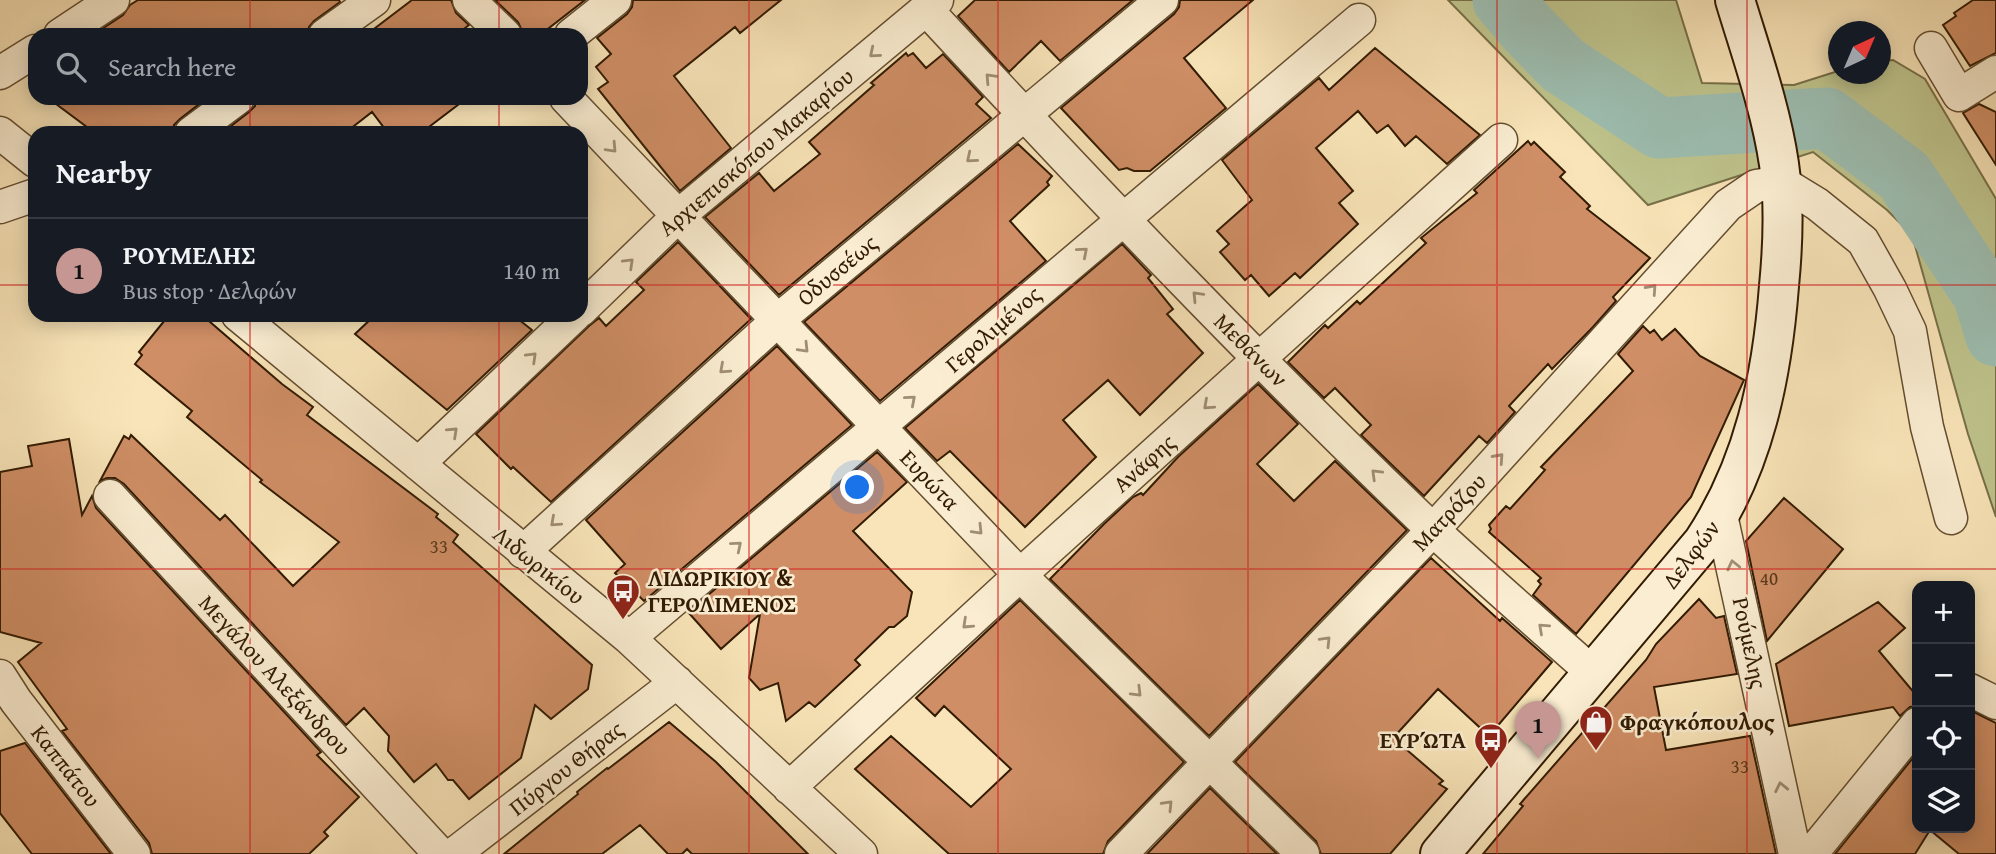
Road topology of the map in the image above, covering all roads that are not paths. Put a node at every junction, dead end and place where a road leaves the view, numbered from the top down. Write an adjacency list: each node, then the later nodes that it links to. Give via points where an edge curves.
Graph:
1 (113, 0): 9 (street)
2 (374, 0): 10 (street)
3 (469, 0): 11 (street)
4 (615, 0): 12 (street)
5 (1162, 0): 19 (street, Οδυσσέως)
6 (1735, 0): 24 (street, Δελφών)
7 (931, 4): 19 (street, Μεθάνων, one-way to 7); 27 (street, Αρχιεπισκόπου Μακαρίου, one-way to 27)
8 (1359, 20): 28 (street, Γερολιμένος)
9 (71, 28)
10 (335, 28)
11 (498, 28)
12 (580, 28)
13 (1931, 48): 15 (street, via 1959,95)
14 (28, 55): 16 (street)
15 (1996, 72)
16 (0, 73)
17 (229, 105): 20 (street)
18 (573, 105): 27 (street, Ευρώτα, one-way to 27)
19 (1024, 114): 28 (street, Μεθάνων); 30 (street, Οδυσσέως, one-way to 30)
20 (201, 126)
21 (0, 133): 23 (street)
22 (1501, 140): 33 (street, Ανάφης)
23 (28, 155)
24 (1780, 171): 37 (street, Δελφών, via 1784,229 1767,388 1741,474); 38 (street, via 1863,241 1890,289 1910,331 1927,427); 39 (street, Ματρόζου, one-way to 24, via 1728,205)
25 (28, 197): 26 (street)
26 (0, 207)
27 (677, 217): 29 (street, Αρχιεπισκόπου Μακαρίου, one-way to 27); 30 (street, Ευρώτα)
28 (1122, 219): 33 (street, Μεθάνων, one-way to 28); 34 (street, Γερολιμένος, one-way to 28)
29 (588, 303)
30 (778, 320): 34 (street, Ευρώτα, one-way to 34); 40 (street, Οδυσσέως, one-way to 40)
31 (246, 322): 35 (street, Λιδωρικίου)
32 (568, 322): 35 (street, one-way to 32)
33 (1259, 359): 39 (street, Μεθάνων, one-way to 33); 41 (street, Ανάφης, one-way to 41)
34 (879, 426): 41 (street, Ευρώτα, one-way to 41); 42 (street, Γερολιμένος, one-way to 34)
35 (418, 464): 40 (street, Λιδωρικίου)
36 (110, 496): 52 (street, Μεγάλου Αλεξάνδρου)
37 (1721, 515): 43 (street, Δελφών); 58 (street, Ρούμελης, one-way to 37)
38 (1951, 518)
39 (1433, 530): 43 (street, Μεθάνων, one-way to 39); 49 (street, Ματρόζου, one-way to 39)
40 (523, 552): 42 (street, Λιδωρικίου)
41 (1020, 575): 49 (street, Ευρώτα, one-way to 49); 50 (street, Ανάφης, one-way to 50)
42 (629, 638): 44 (street, Λιδωρικίου)
43 (1594, 674): 57 (street, Δελφών)
44 (677, 682): 50 (street, Λιδωρικίου); 53 (street, Πύργου Θήρας)
45 (1975, 692): 47 (street)
46 (5, 695): 51 (street, Καππάτου)
47 (1996, 703)
48 (1912, 730): 59 (street)
49 (1209, 763): 55 (street, Ματρόζου, one-way to 49); 56 (street, Ευρώτα)
50 (789, 788): 54 (street, Λιδωρικίου)
51 (134, 854)
52 (440, 854)
53 (454, 854)
54 (861, 854)
55 (1121, 854)
56 (1303, 854)
57 (1440, 854)
58 (1795, 854)
59 (1811, 854)

